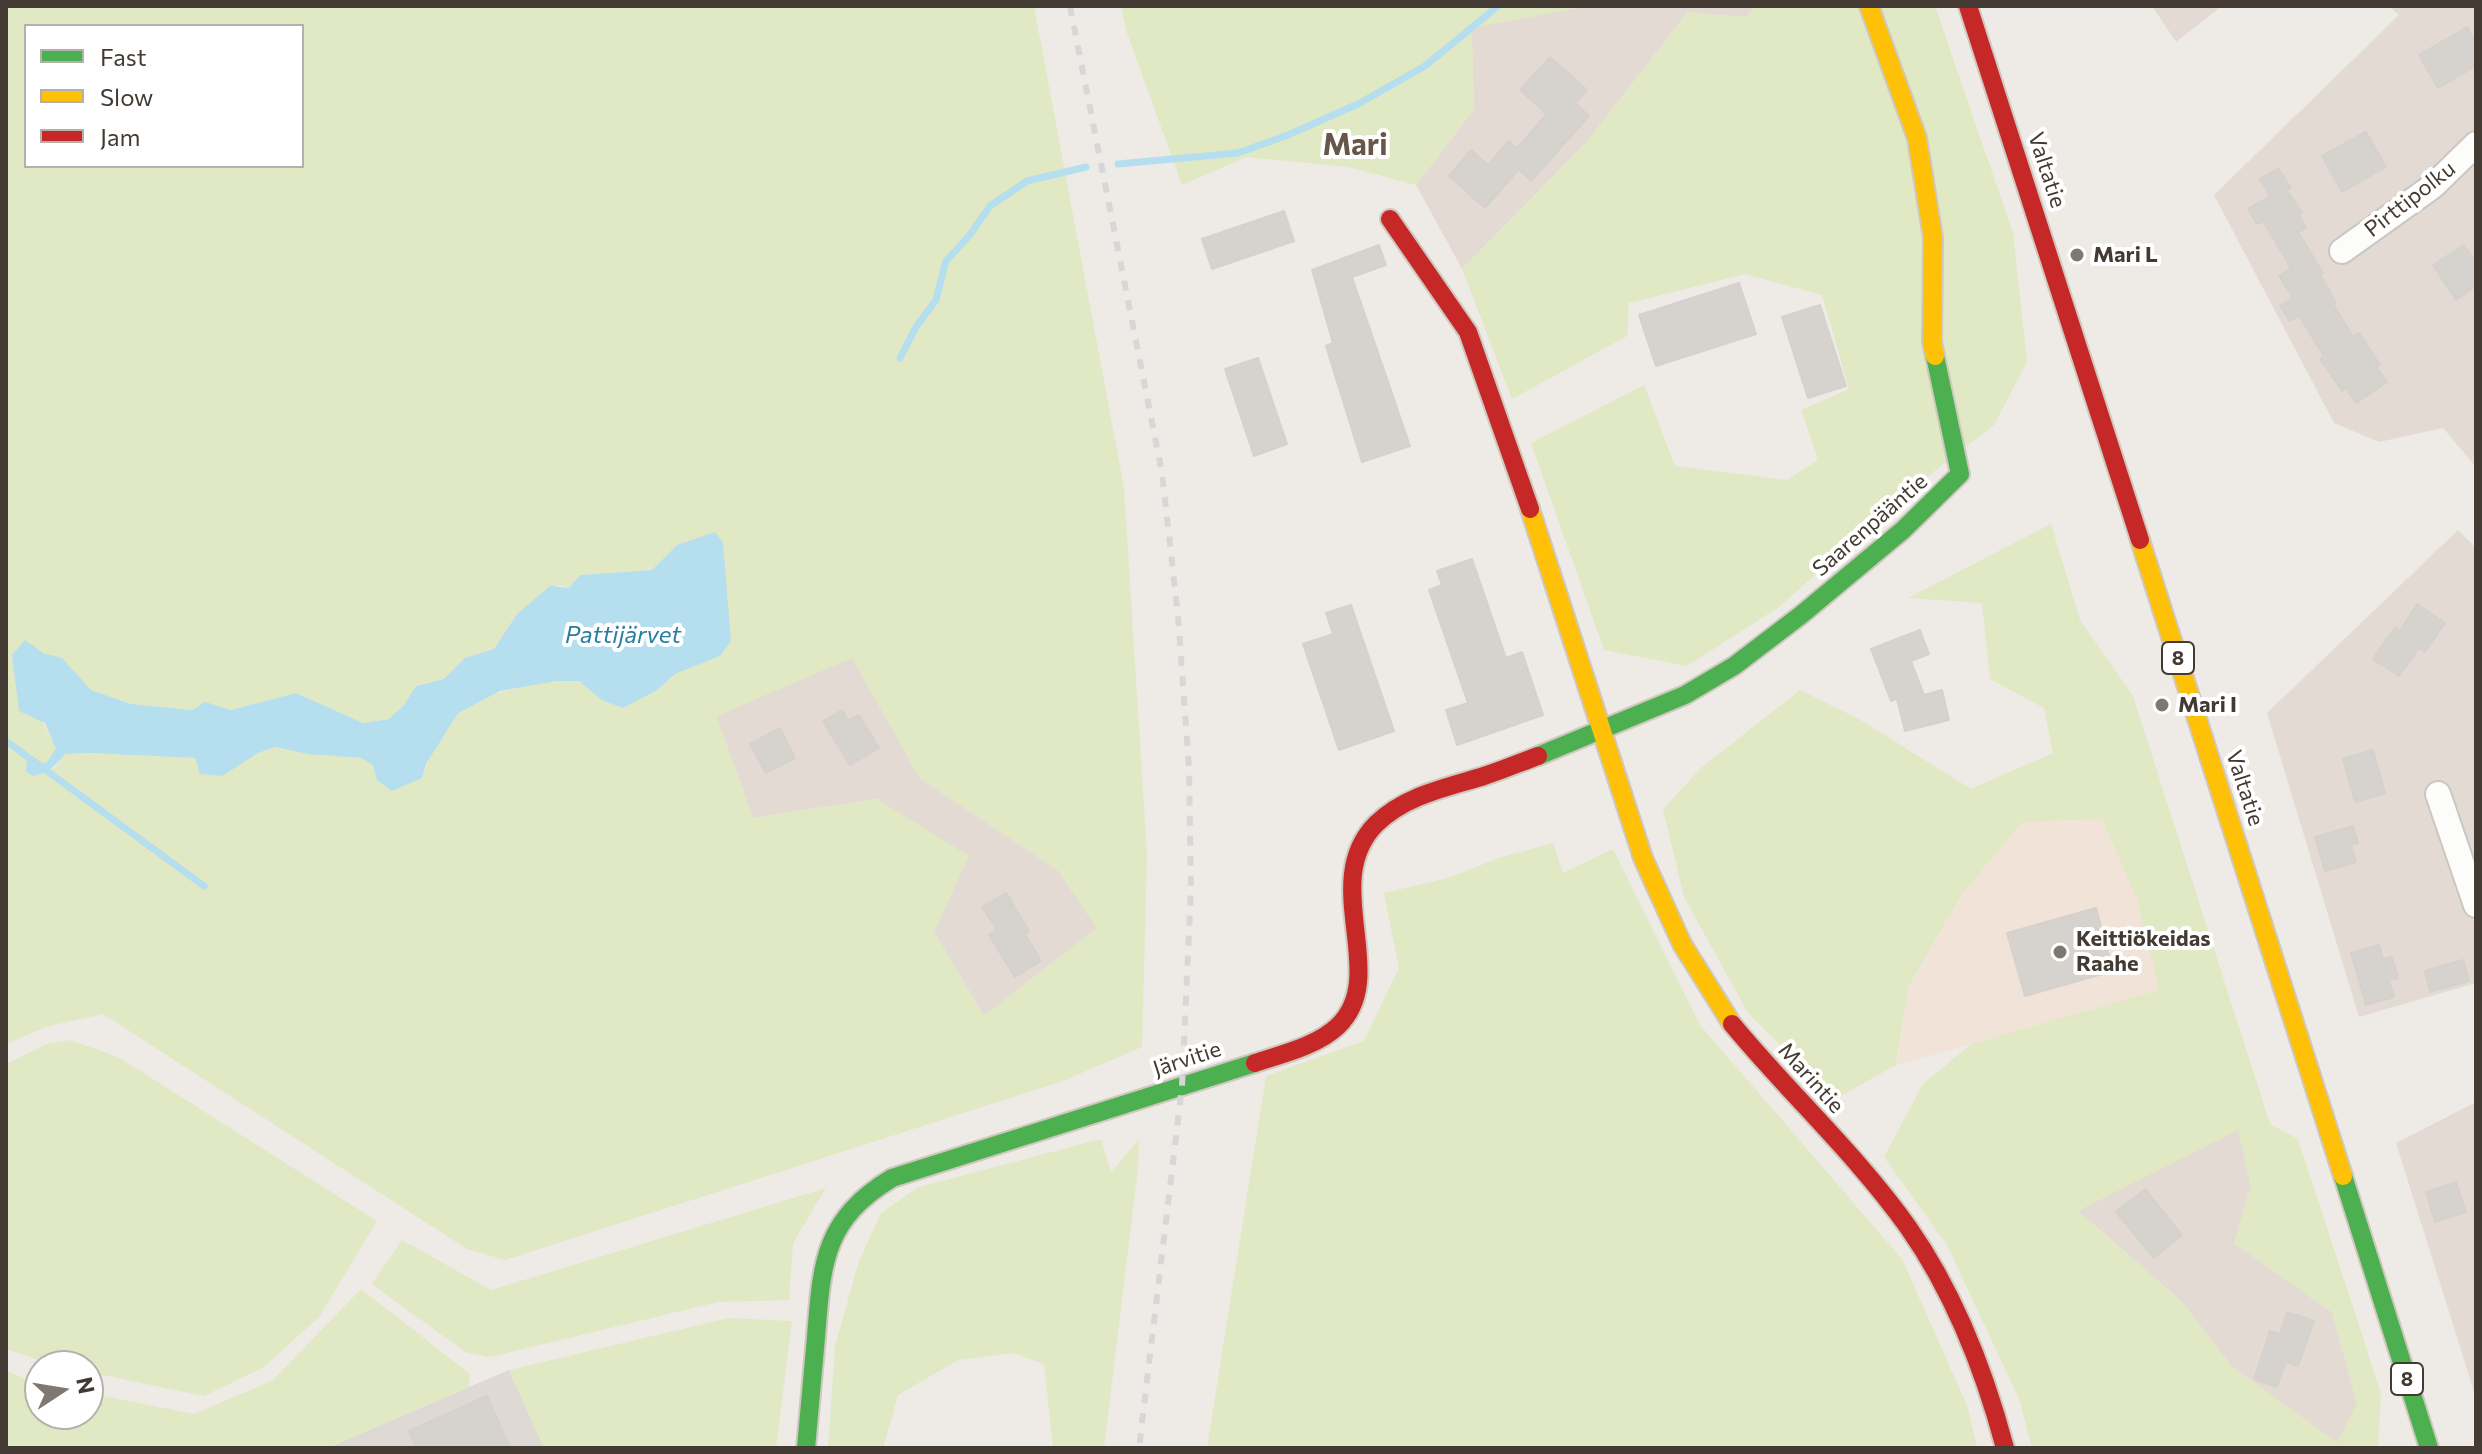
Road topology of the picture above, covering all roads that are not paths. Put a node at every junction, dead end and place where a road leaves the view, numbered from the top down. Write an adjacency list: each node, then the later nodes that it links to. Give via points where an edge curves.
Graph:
1 (1869, 6): 6 (main road, Saarenpääntie, via 1917,138 1933,238 1932,342 1960,474 1941,497 1737,666 1685,695)
2 (1968, 6): 11 (main road, Valtatie / 8)
3 (2476, 144): 5 (street, Pirttipolku, via 2433,186)
4 (1390, 219): 6 (main road, Marintie, via 1468,332)
5 (2342, 251)
6 (1602, 729): 9 (main road, Järvitie, via 1496,773 1439,787 1374,827 1353,871 1360,964 1356,999 1351,1012 1322,1038 874,1188 853,1207 828,1246 822,1267); 10 (main road, Marintie, via 1643,858 1684,952 1733,1025 1900,1216 1927,1256 1970,1339)
7 (2438, 794): 8 (street)
8 (2476, 905)
9 (806, 1448)
10 (2005, 1448)
11 (2429, 1448)

